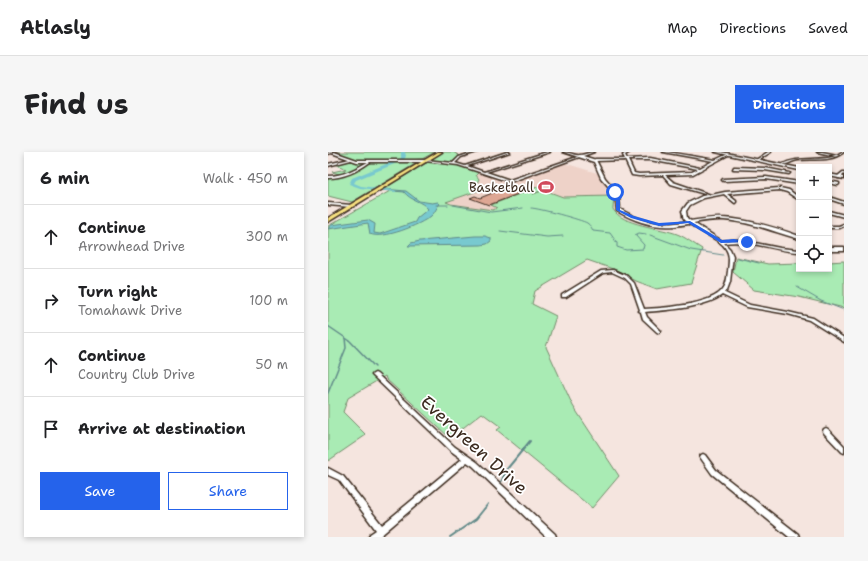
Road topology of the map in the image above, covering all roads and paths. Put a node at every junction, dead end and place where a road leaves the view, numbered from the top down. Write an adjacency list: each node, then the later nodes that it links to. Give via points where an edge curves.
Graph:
1 (331, 152): 14 (street); 21 (street)
2 (440, 152): 24 (main road)
3 (476, 152): 27 (street, via 460,157)
4 (509, 152): 30 (street)
5 (549, 152): 35 (street)
6 (565, 152): 16 (street)
7 (592, 152): 16 (street)
8 (629, 152): 20 (street, via 624,156)
9 (664, 152): 26 (street)
10 (717, 152): 15 (street)
11 (770, 152): 23 (street)
12 (818, 152): 18 (street)
13 (843, 152): 18 (street)
14 (328, 153)
15 (728, 154): 23 (street); 26 (street)
16 (581, 156): 22 (street); 35 (street, via 510,181)
17 (798, 156): 19 (street)
18 (839, 156): 19 (street)
19 (801, 158): 29 (street, via 792,159)
20 (625, 159): 22 (street); 33 (street, via 659,160); 38 (street, via 634,175)
21 (350, 160): 25 (street); 28 (street)
22 (594, 160): 59 (street, via 603,178 617,194 617,208 620,211 655,224 674,225)
23 (757, 160): 29 (street)
24 (426, 161): 25 (street); 27 (street); 55 (main road)
25 (369, 162): 40 (street, via 345,176)
26 (715, 162): 33 (street)
27 (454, 163): 30 (street)
28 (328, 165)
29 (782, 165): 32 (street)
30 (465, 166): 35 (street)
31 (734, 168): 36 (street)
32 (796, 168)
33 (701, 169): 38 (street, via 692,173)
34 (796, 169): 36 (street)
35 (485, 172)
36 (789, 173): 43 (street)
37 (844, 173): 41 (street)
38 (664, 175): 49 (street, via 672,183)
39 (832, 176): 41 (street)
40 (328, 177)
41 (839, 177): 42 (street)
42 (844, 178)
43 (781, 179): 44 (street); 45 (street)
44 (723, 180)
45 (796, 182)
46 (832, 183): 47 (street)
47 (838, 184)
48 (725, 193): 49 (street); 50 (street, via 774,188 784,190); 52 (street)
49 (710, 195): 59 (street, via 685,208 683,214)
50 (796, 197)
51 (832, 199): 53 (street)
52 (735, 202)
53 (844, 203)
54 (328, 204): 55 (street)
55 (351, 206): 58 (main road)
56 (832, 213): 57 (street)
57 (844, 216)
58 (328, 220)
59 (688, 222): 62 (street, via 733,220 771,228); 63 (street)
60 (844, 225): 61 (street)
61 (832, 227)
62 (796, 237)
63 (721, 242): 66 (street, via 740,241); 67 (street, via 731,256 727,285)
64 (832, 249): 65 (street)
65 (844, 249)
66 (796, 251)
67 (722, 294): 69 (street, via 698,303); 71 (street, via 755,307 788,312 811,319)
68 (564, 296): 69 (street, via 608,270 626,277 633,284)
69 (641, 311): 70 (street, via 649,323)
70 (659, 331)
71 (844, 340)
72 (375, 375): 76 (street, Evergreen Drive)
73 (826, 431): 74 (street)
74 (844, 450)
75 (703, 457): 81 (street, via 714,472)
76 (466, 459): 78 (street); 80 (street, Evergreen Drive, via 475,464)
77 (328, 471): 78 (street, via 341,478)
78 (381, 530): 79 (street)
79 (373, 537)
80 (552, 537)
81 (795, 537)

